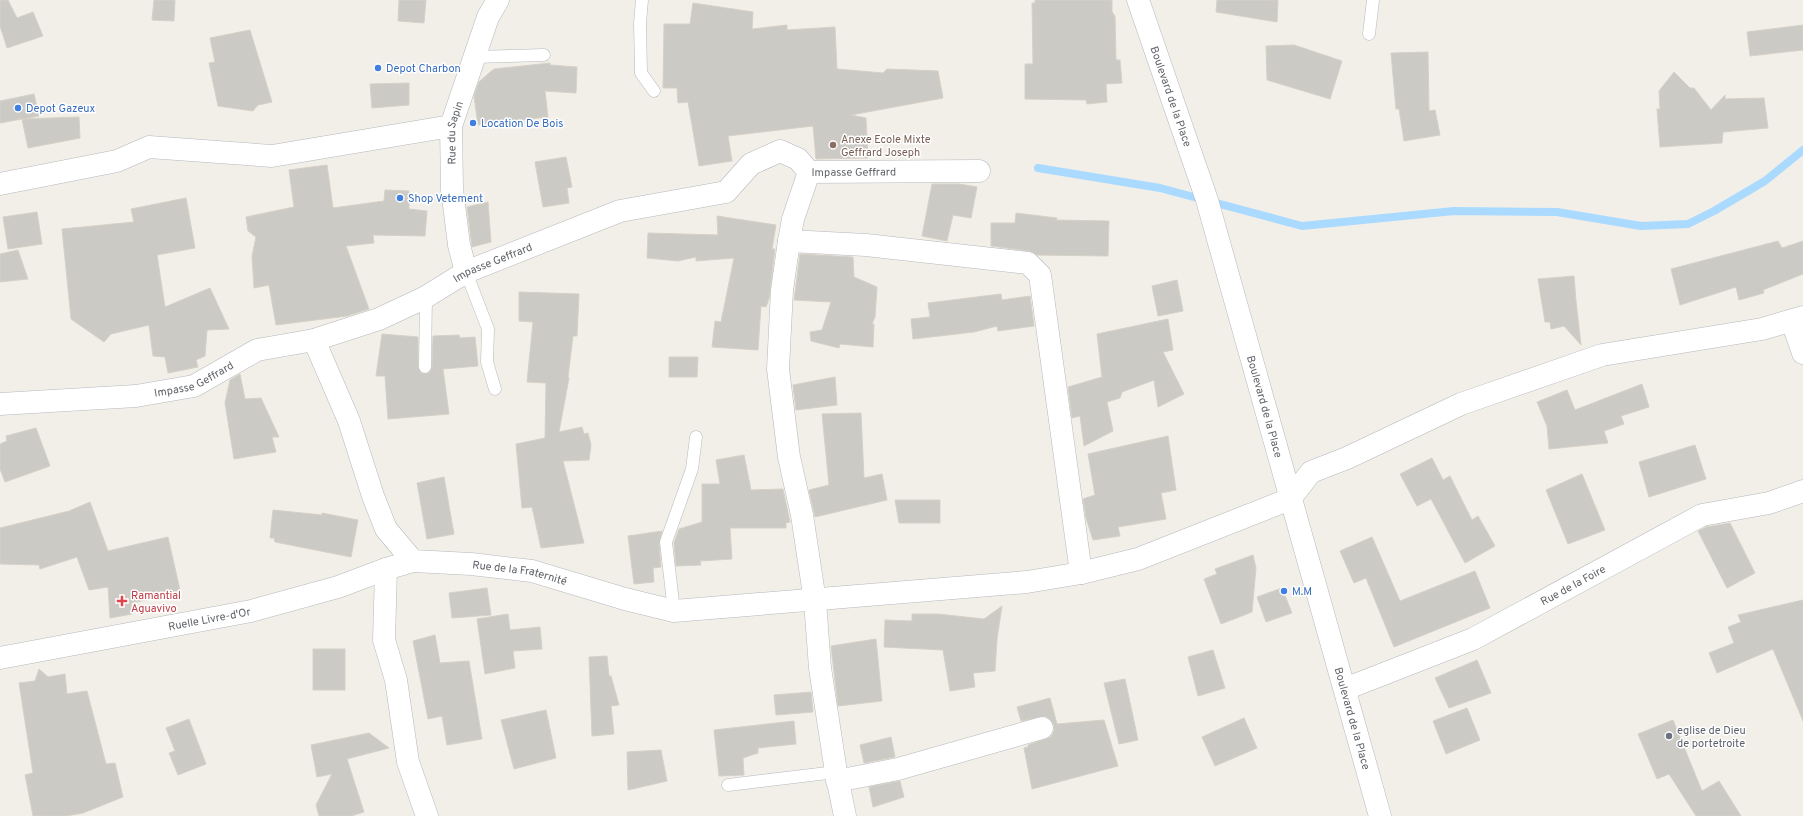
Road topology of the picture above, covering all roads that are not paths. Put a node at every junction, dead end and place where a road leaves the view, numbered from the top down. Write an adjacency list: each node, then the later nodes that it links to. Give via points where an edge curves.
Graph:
1 (498, 0): 7 (street, Rue du Sapin, via 488,17)
2 (642, 0): 8 (lane, via 641,73)
3 (1138, 0): 24 (street, Boulevard de la Place, via 1207,200)
4 (1373, 0): 5 (lane)
5 (1369, 34)
6 (544, 55): 7 (lane)
7 (474, 57): 9 (street, Rue du Sapin)
8 (654, 91)
9 (451, 126): 12 (street, via 272,156 149,148 117,162); 14 (street, Rue du Sapin, via 452,189 459,245)
10 (979, 171): 11 (street, Impasse Geffrard)
11 (809, 172): 13 (street, via 793,219); 14 (street, Impasse Geffrard, via 798,159 780,152 751,164 726,192 620,211)
12 (0, 184)
13 (789, 241): 27 (street, via 866,245 1028,263 1040,275); 28 (street, via 782,290 778,369 789,457 802,515)
14 (466, 272): 15 (street, Impasse Geffrard); 20 (lane, via 488,329 487,362)
15 (426, 296): 17 (street, Impasse Geffrard, via 379,319); 19 (lane)
16 (1797, 319): 18 (street); 24 (street, via 1762,329 1602,355 1461,404 1347,458 1310,472)
17 (314, 340): 21 (street, Impasse Geffrard, via 257,350 194,386 136,396); 25 (street, via 349,421 386,529)
18 (1803, 353)
19 (425, 367)
20 (495, 389)
21 (0, 404)
22 (696, 437): 29 (lane, via 692,469 666,542)
23 (1803, 491): 31 (street, Rue de la Foire, via 1769,503 1702,515 1473,639)
24 (1290, 499): 27 (street, Rue de la Fraternité, via 1138,559); 31 (street, Boulevard de la Place)
25 (413, 562): 26 (street, Ruelle Livre-d'Or); 29 (street, Rue de la Fraternité, via 471,564 532,572)
26 (386, 569): 30 (street, Ruelle Livre-d'Or, via 338,587 251,611); 35 (street, via 384,640 396,680 408,762)
27 (1081, 573): 28 (street, Rue de la Fraternité, via 1027,582 866,594)
28 (815, 601): 29 (street, Rue de la Fraternité); 33 (street, via 820,668)
29 (674, 611)
30 (0, 658)
31 (1345, 689): 37 (street, Boulevard de la Place)
32 (1042, 728): 33 (street, via 898,769)
33 (836, 777): 34 (lane); 36 (street)
34 (728, 785)
35 (427, 816)
36 (845, 816)
37 (1380, 816)

